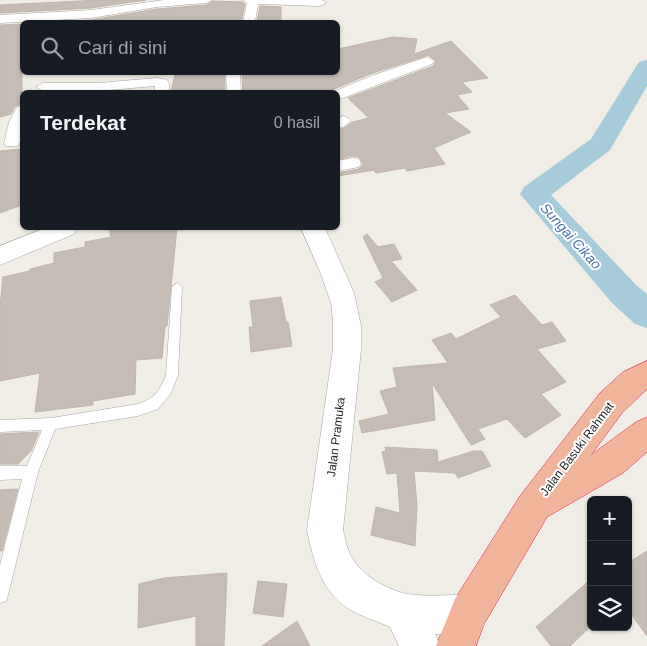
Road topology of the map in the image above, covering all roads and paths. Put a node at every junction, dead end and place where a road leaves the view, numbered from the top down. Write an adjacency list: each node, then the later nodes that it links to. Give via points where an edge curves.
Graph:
1 (206, 0): 6 (street)
2 (249, 0): 3 (street)
3 (253, 0): 4 (street); 7 (street)
4 (320, 3)
5 (0, 19): 6 (street)
6 (30, 20)
7 (249, 20)
8 (427, 61): 14 (street)
9 (44, 75): 11 (street)
10 (233, 75): 13 (street)
11 (42, 90): 12 (street, via 157,82 162,83)
12 (162, 90)
13 (234, 90)
14 (340, 94)
15 (20, 115): 16 (street)
16 (12, 143)
17 (61, 230): 19 (street)
18 (314, 230): 29 (street, Jalan Pramuka, via 336,279 347,324 347,349 325,530 331,557 353,588)
19 (0, 256)
20 (177, 287): 22 (lane, via 172,375 167,389 154,405)
21 (640, 378): 27 (highway, Jalan Basuki Rahmat, via 611,403)
22 (51, 424): 23 (lane); 25 (lane)
23 (0, 426)
24 (647, 432): 27 (highway, Jalan Basuki Rahmat, via 611,462)
25 (31, 472): 26 (lane); 28 (lane)
26 (0, 473)
27 (532, 508): 30 (highway, Jalan Basuki Rahmat)
28 (0, 595)
29 (412, 629): 30 (street, Jalan Pramuka, via 460,615)
30 (463, 630)

